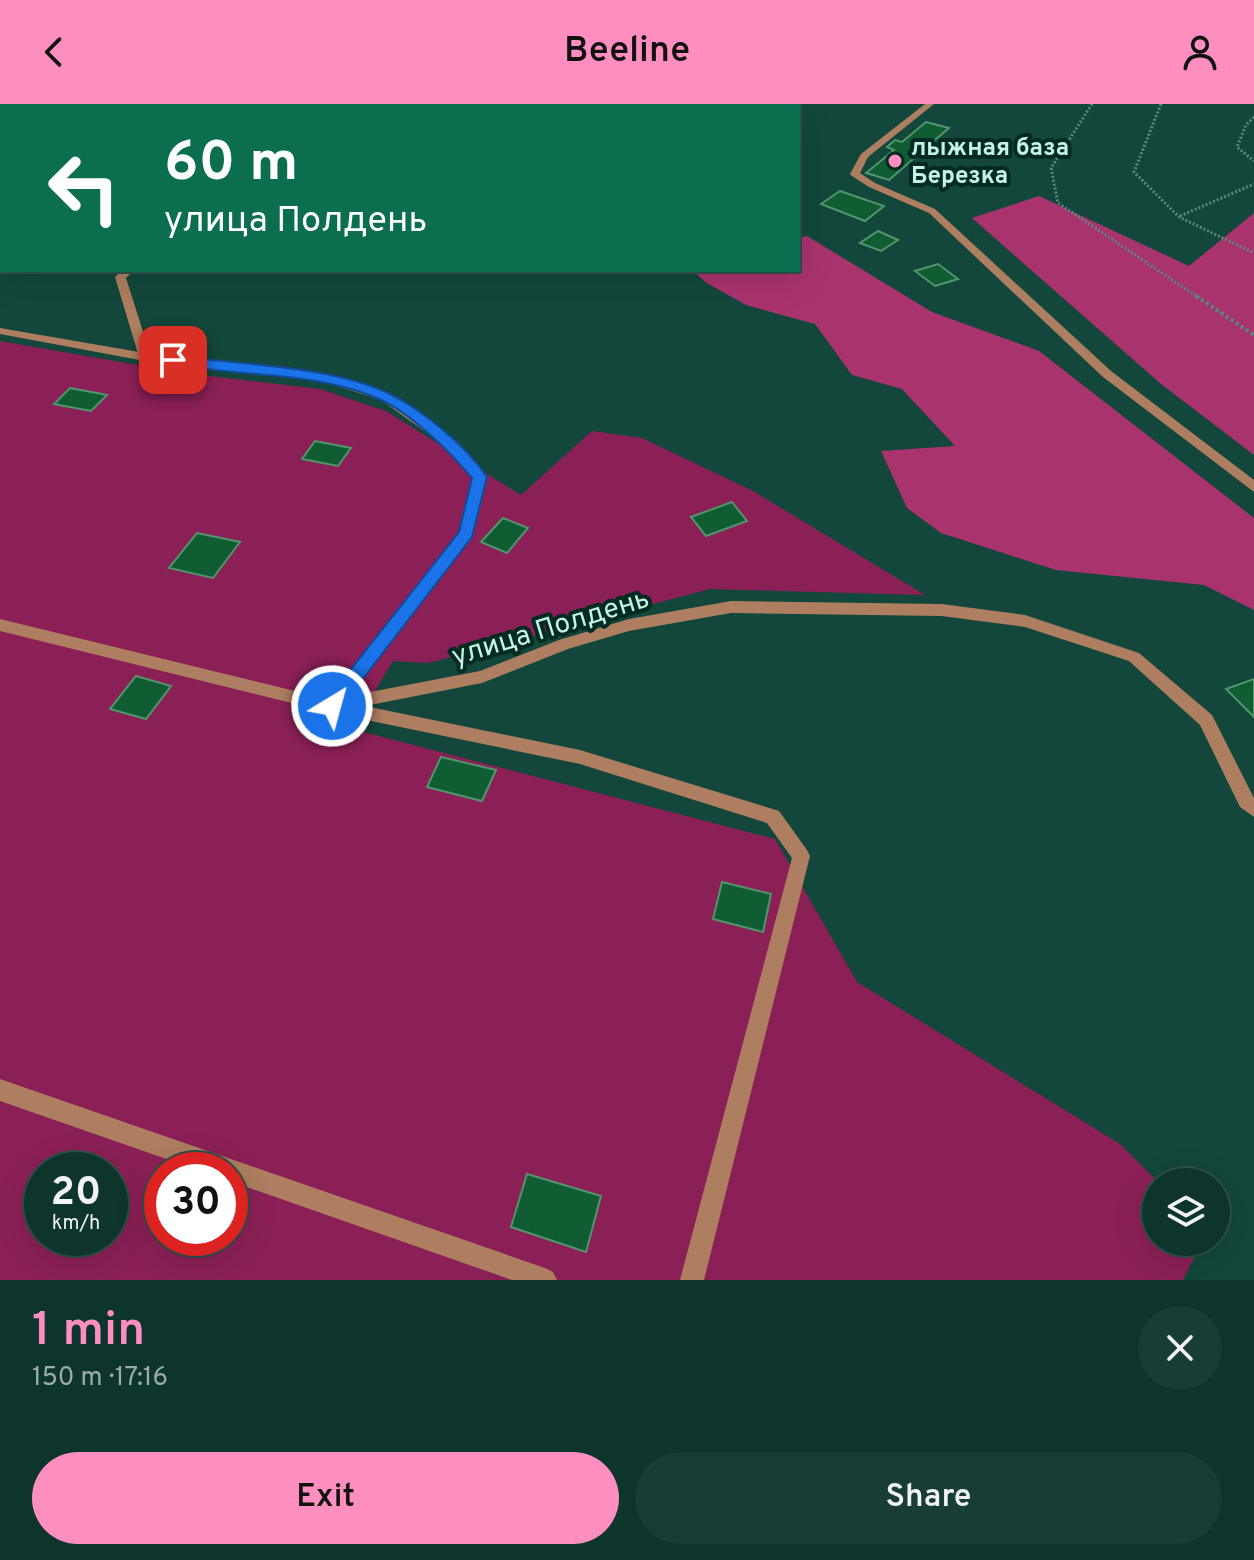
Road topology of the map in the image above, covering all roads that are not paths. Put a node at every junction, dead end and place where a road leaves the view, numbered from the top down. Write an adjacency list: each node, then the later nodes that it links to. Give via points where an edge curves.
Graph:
1 (930, 104): 5 (street, via 864,156 855,174 932,211 1107,374)
2 (126, 272): 4 (street, via 120,277)
3 (0, 331): 4 (street)
4 (145, 357): 7 (street, via 323,378 385,397 453,445 480,477 467,533)
5 (1254, 487)
6 (0, 625): 7 (street)
7 (332, 706): 8 (street, улица Полдень, via 482,677 629,625 731,607 942,610 1025,621 1134,657 1206,720); 13 (street, via 580,757 773,817 801,856)
8 (1254, 809)
9 (0, 1090): 10 (street)
10 (178, 1152)
11 (248, 1176): 12 (street)
12 (545, 1280)
13 (692, 1280)

